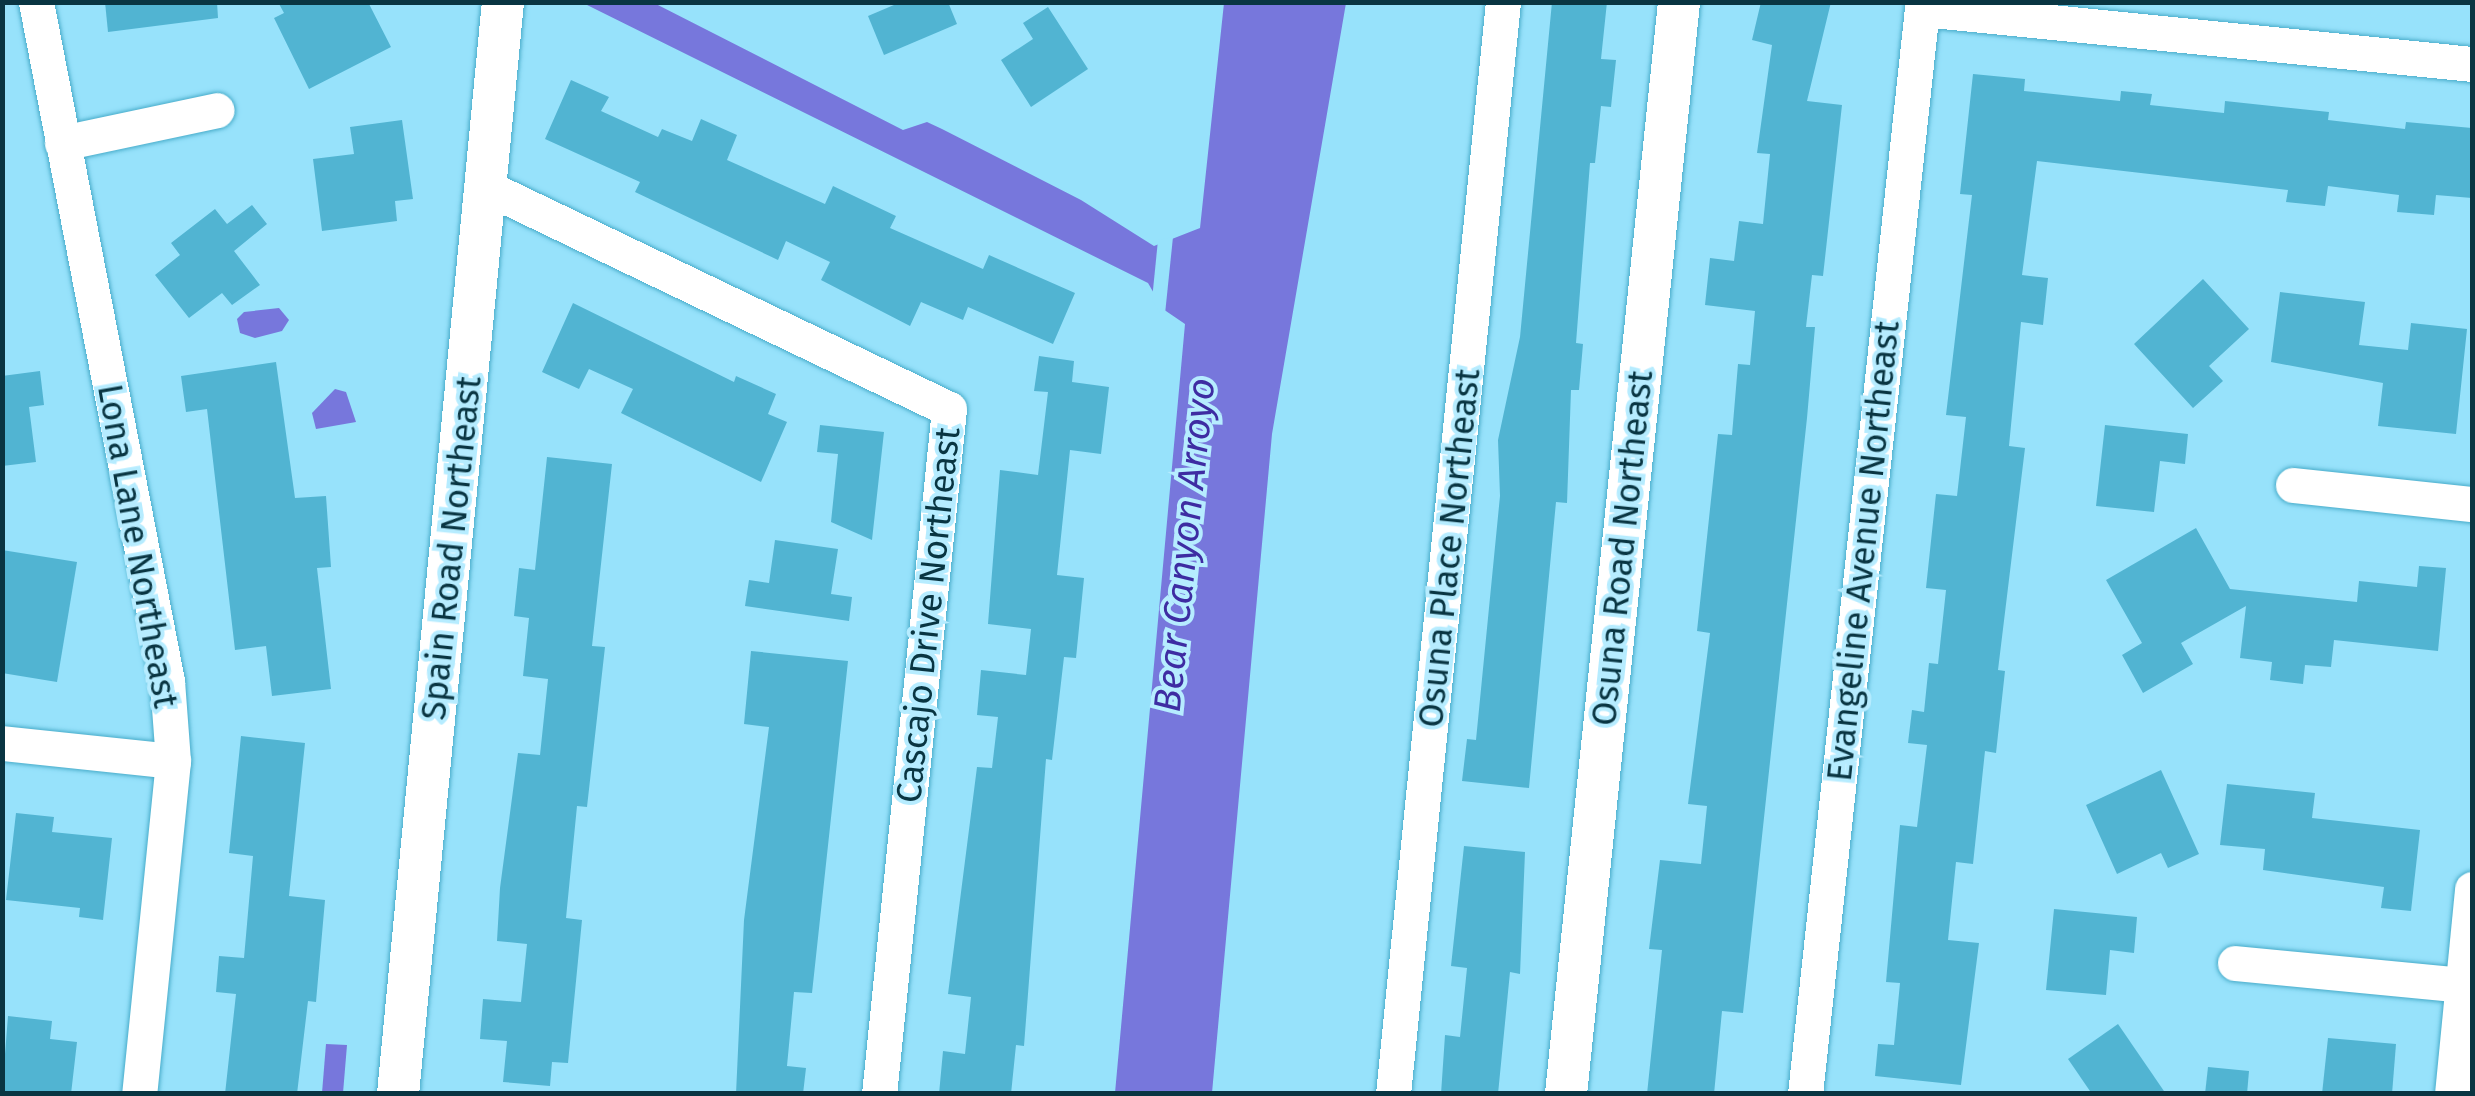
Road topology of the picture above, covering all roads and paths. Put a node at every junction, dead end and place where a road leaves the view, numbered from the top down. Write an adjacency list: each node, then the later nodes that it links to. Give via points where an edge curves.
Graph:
1 (36, 2): 7 (street, Lona Lane Northeast)
2 (503, 2): 8 (street, Spain Road Northeast)
3 (1504, 2): 19 (street, Osuna Place Northeast)
4 (1679, 2): 20 (street, Osuna Road Northeast)
5 (2472, 64): 21 (street, Evangeline Avenue Northeast, via 1922,9)
6 (218, 110): 7 (street)
7 (62, 143): 12 (street, Lona Lane Northeast, via 167,680)
8 (486, 186): 17 (street, Spain Road Northeast); 18 (street, Cascajo Drive Northeast, via 949,410)
9 (2293, 485): 10 (street)
10 (2472, 504)
11 (2, 743): 12 (street)
12 (173, 761): 16 (street, Lona Lane Northeast)
13 (2472, 889): 15 (street)
14 (2235, 964): 15 (street)
15 (2462, 985): 22 (street)
16 (139, 1094)
17 (398, 1094)
18 (879, 1094)
19 (1393, 1094)
20 (1566, 1094)
21 (1805, 1094)
22 (2452, 1094)

